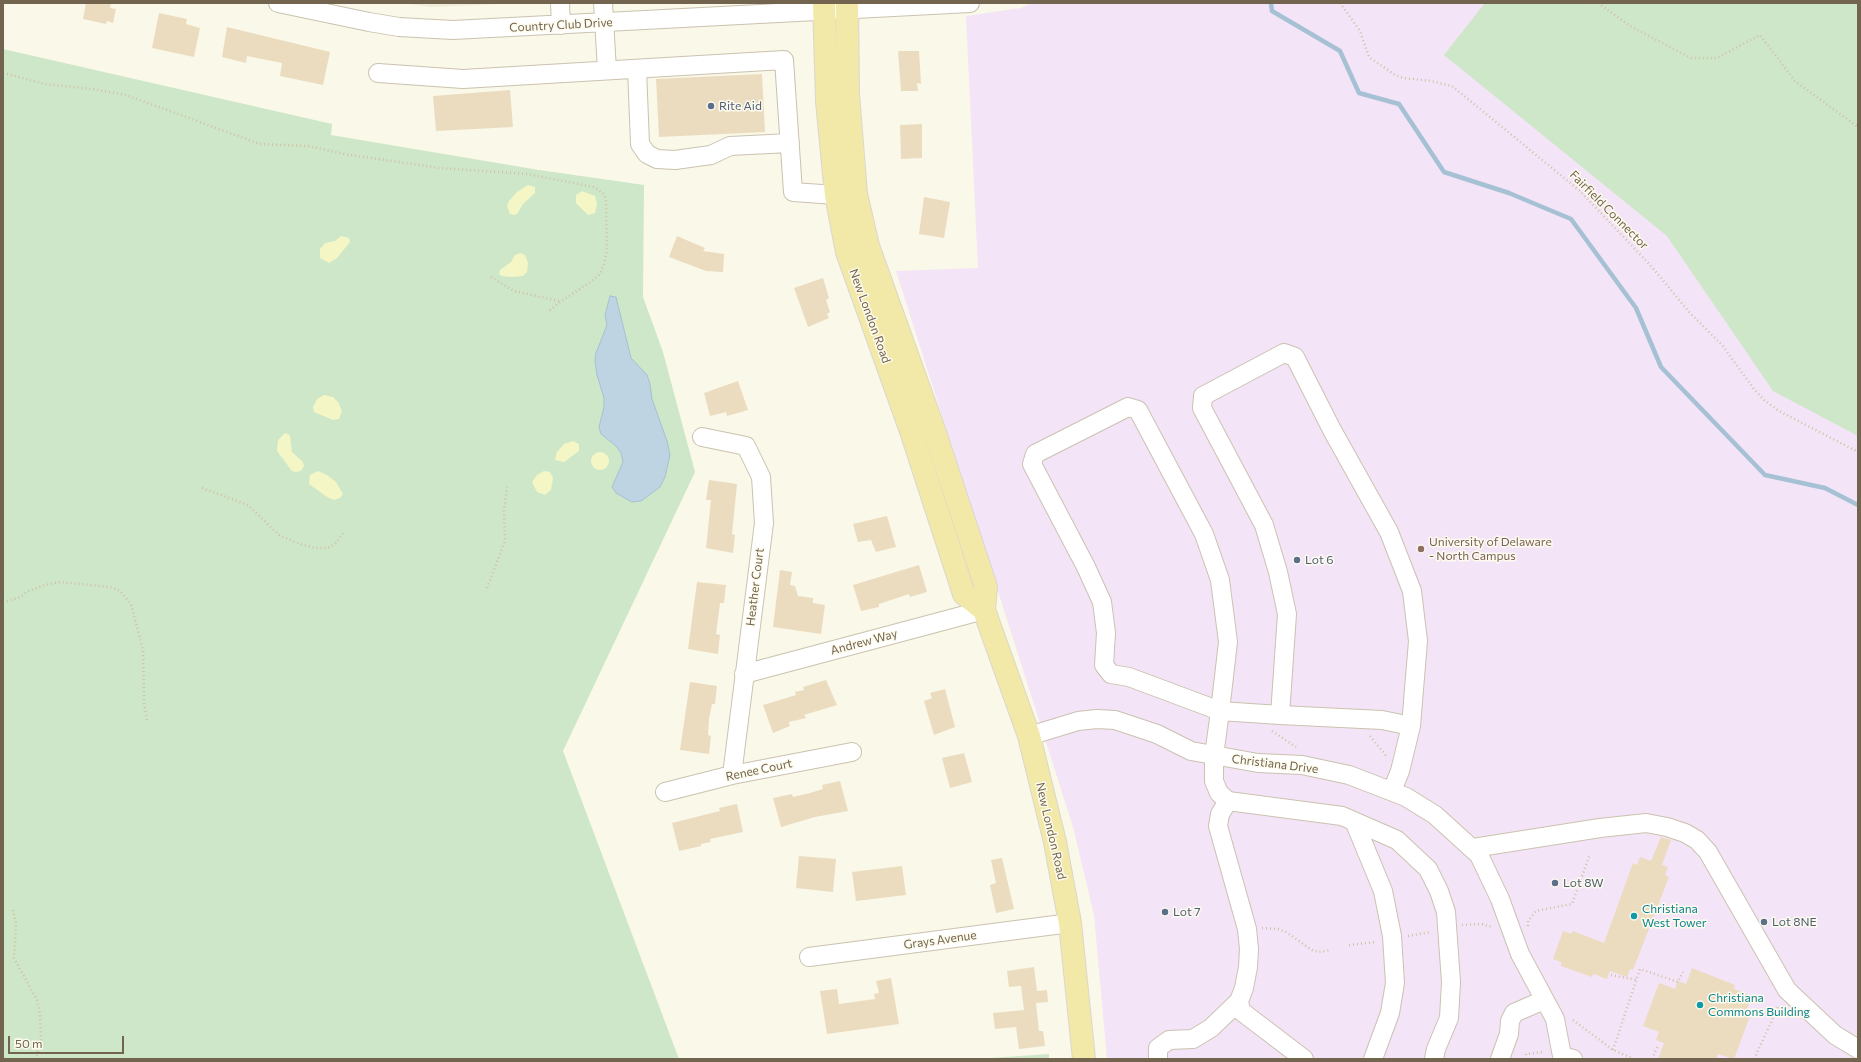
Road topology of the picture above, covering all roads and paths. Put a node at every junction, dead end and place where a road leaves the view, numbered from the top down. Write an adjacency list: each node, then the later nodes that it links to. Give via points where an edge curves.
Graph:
1 (278, 3): 9 (street, Country Club Drive)
2 (560, 3): 11 (street)
3 (603, 3): 10 (street)
4 (970, 3): 7 (street, Country Club Drive)
5 (1340, 3): 23 (path, Fairfield Connector, via 1360,31 1369,57 1403,78 1431,80 1452,86 1580,191 1722,345 1764,400 1779,411)
6 (1598, 3): 16 (path, via 1630,26 1691,58 1717,58 1760,35 1795,81)
7 (847, 6): 8 (street, Country Club Drive); 29 (main road, New London Road, via 848,94 856,186 868,246 933,427 986,587)
8 (824, 7): 10 (street, Country Club Drive); 18 (main road, New London Road, via 827,101)
9 (341, 10): 11 (street, Country Club Drive, via 399,27 485,29)
10 (604, 23): 11 (street, Country Club Drive); 13 (street)
11 (561, 25)
12 (637, 69): 13 (street); 17 (street, via 784,60); 17 (street, via 640,144 647,154 657,159 675,160 712,155 730,146)
13 (607, 70): 15 (street, via 462,79)
14 (3, 73): 20 (path, via 45,84 98,89 126,95 260,144 308,146 440,168 527,174 594,187 604,194 606,200 604,264 600,274 592,281)
15 (378, 73)
16 (1858, 128)
17 (790, 143): 18 (street, via 793,192)
18 (836, 194): 29 (main road, New London Road, via 847,252 912,434 964,594)
19 (491, 277): 20 (path, via 514,291)
20 (560, 302): 21 (path)
21 (548, 312)
22 (702, 437): 30 (street, Heather Court, via 746,446 761,477 764,524)
23 (1858, 452)
24 (202, 488): 26 (path, via 248,506 279,535 300,544 328,548 336,543)
25 (507, 488): 27 (path, via 504,511 505,541)
26 (344, 532)
27 (486, 588)
28 (3, 602): 33 (path, via 21,597 26,592 44,585 60,582 110,587 120,592 131,604 143,650)
29 (984, 610): 30 (street, Andrew Way); 37 (main road, New London Road)
30 (744, 674): 42 (street, Heather Court)
31 (1220, 711): 31 (street, via 1129,677 1111,674 1104,665 1106,633 1102,602 1032,464 1035,454 1128,407 1138,410 1142,417 1204,534 1220,580 1228,642); 32 (street); 40 (street)
32 (1280, 715): 34 (street, via 1382,720); 34 (street, via 1287,614 1278,572 1264,525 1202,408 1203,396 1284,353 1295,356 1332,430 1389,532 1412,591 1418,641)
33 (146, 720)
34 (1411, 726): 43 (street, via 1400,771)
35 (1265, 727): 38 (path)
36 (1367, 732): 41 (path)
37 (1029, 736): 40 (street, Christiana Drive, via 1078,721 1115,720 1157,734 1191,751); 50 (main road, New London Road, via 1055,842)
38 (1298, 749)
39 (852, 752): 42 (street, Renee Court)
40 (1214, 756): 43 (street, Christiana Drive, via 1258,763 1302,765 1349,775); 45 (street, via 1214,781 1219,793)
41 (1388, 759)
42 (732, 775): 44 (street, Renee Court)
43 (1392, 791): 47 (street, Christiana Drive, via 1435,815)
44 (665, 792)
45 (1228, 801): 46 (street, via 1342,816); 65 (street, via 1220,814 1218,826 1247,929 1249,949 1244,988)
46 (1354, 821): 75 (street, via 1382,891 1392,936 1395,983 1390,1014); 76 (street, via 1397,840 1428,869 1439,891 1446,912 1451,982 1449,1018)
47 (1473, 848): 53 (street, Christiana Drive); 63 (street, via 1646,823 1667,826 1685,833 1697,840 1708,852)
48 (1590, 854): 53 (path, via 1572,904 1536,911)
49 (13, 910): 71 (path, via 16,923 14,958 37,1000 40,1014 41,1040)
50 (1070, 922): 59 (street, Grays Avenue); 72 (main road, New London Road)
51 (1458, 926): 53 (path, via 1482,924)
52 (1258, 929): 58 (path, via 1278,929 1312,950)
53 (1520, 931): 64 (street, Christiana Drive, via 1520,954)
54 (1432, 932): 55 (path)
55 (1402, 937)
56 (1377, 941): 57 (path)
57 (1349, 945)
58 (1331, 950)
59 (809, 957)
60 (1683, 972): 62 (path, via 1678,982 1640,970)
61 (1611, 975): 62 (path)
62 (1637, 980): 69 (path)
63 (1787, 990): 68 (street, via 1835,1035); 81 (path)
64 (1544, 1000): 70 (street, Christiana Drive, via 1554,1018); 77 (street, via 1514,1013)
65 (1239, 1001): 73 (street, via 1211,1028 1194,1039 1169,1040 1158,1048); 74 (street, via 1241,1011)
66 (1568, 1014): 69 (path)
67 (1658, 1045): 80 (path)
68 (1858, 1049)
69 (1613, 1050): 79 (path)
70 (1564, 1056): 78 (path, via 1526,1054)
71 (36, 1059)
72 (1084, 1059)
73 (1158, 1059)
74 (1304, 1059)
75 (1373, 1059)
76 (1434, 1059)
77 (1500, 1059)
78 (1525, 1059)
79 (1634, 1059)
80 (1652, 1059)
81 (1754, 1059)

